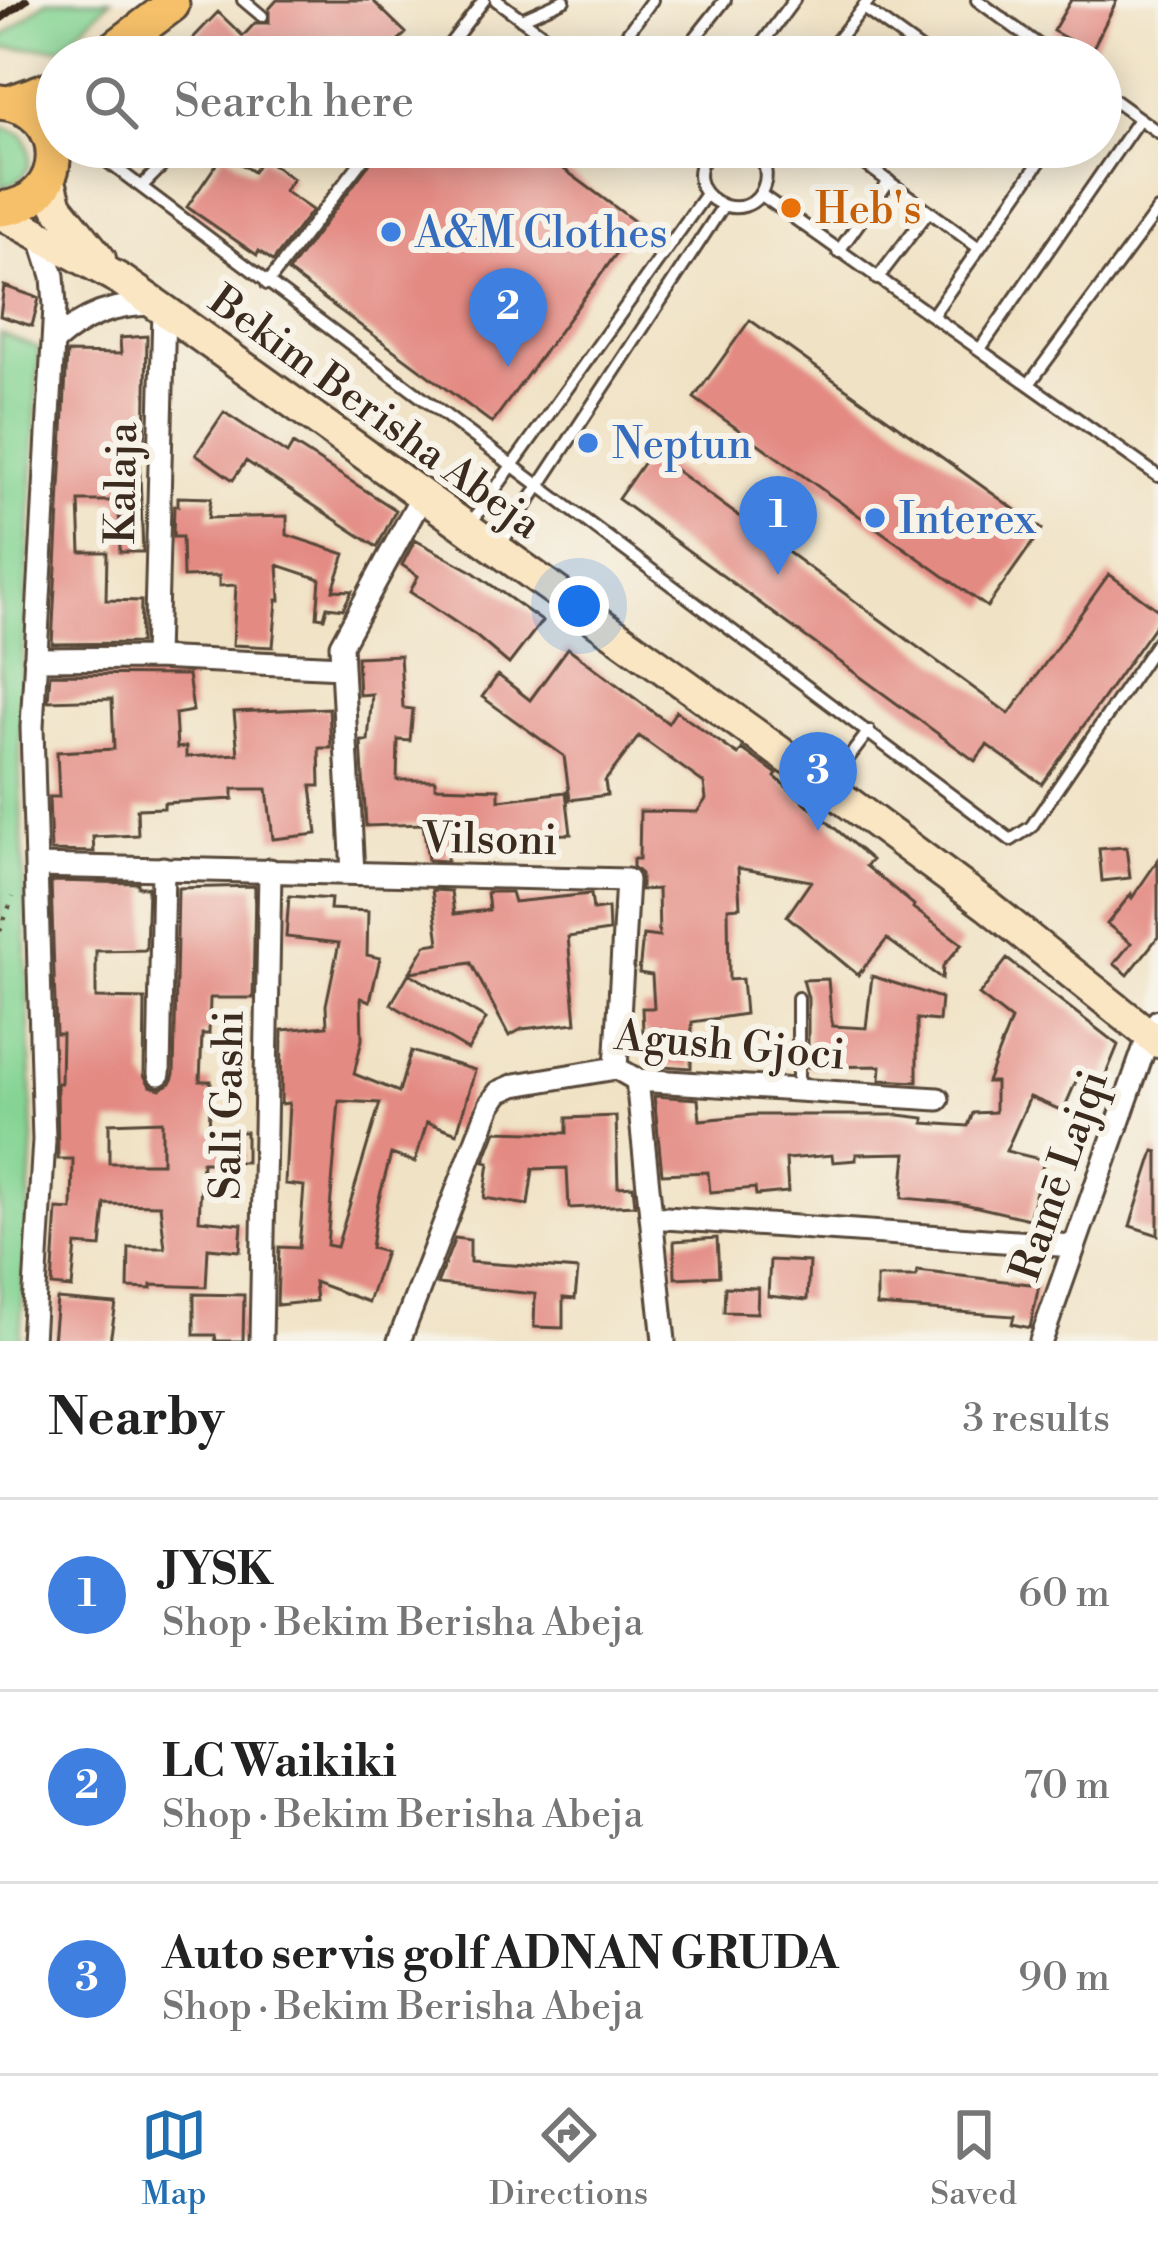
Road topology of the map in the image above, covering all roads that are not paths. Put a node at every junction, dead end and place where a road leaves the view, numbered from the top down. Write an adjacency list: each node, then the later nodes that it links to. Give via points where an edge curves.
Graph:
1 (243, 0): 11 (lane)
2 (484, 0): 15 (lane)
3 (496, 0): 12 (lane)
4 (564, 0): 12 (lane)
5 (652, 0): 17 (lane)
6 (725, 0): 18 (lane)
7 (794, 0): 19 (lane)
8 (977, 0): 22 (lane)
9 (175, 2): 13 (main road); 14 (main road)
10 (866, 4): 20 (lane); 21 (lane)
11 (262, 16)
12 (521, 19): 16 (lane)
13 (130, 36)
14 (147, 36)
15 (456, 36)
16 (544, 36)
17 (625, 36)
18 (697, 36)
19 (767, 36)
20 (841, 36)
21 (905, 36)
22 (1026, 36)
23 (36, 93): 24 (main road)
24 (4, 103): 26 (main road)
25 (1122, 106): 27 (lane)
26 (36, 116)
27 (1139, 119): 28 (lane); 29 (lane)
28 (1158, 133)
29 (1122, 144)
30 (51, 168): 47 (main road, via 32,200)
31 (54, 168): 52 (street, Bekim Berisha Abeja, via 57,206)
32 (118, 168): 41 (lane)
33 (160, 168): 41 (lane)
34 (356, 168): 53 (lane)
35 (701, 168): 42 (lane)
36 (764, 168): 43 (lane)
37 (871, 168): 40 (lane)
38 (1035, 168): 49 (lane)
39 (1105, 168): 57 (lane)
40 (889, 181): 46 (lane); 50 (lane)
41 (143, 185): 53 (lane)
42 (706, 194): 44 (lane); 59 (lane)
43 (760, 194): 44 (lane, via 743,206); 50 (lane)
44 (722, 206): 61 (lane)
45 (1158, 210): 58 (lane)
46 (929, 211): 49 (lane); 51 (lane)
47 (0, 212): 48 (street, Bekim Berisha Abeja)
48 (40, 235): 52 (street, Bekim Berisha Abeja); 56 (street, via 53,276)
49 (979, 248): 55 (lane)
50 (838, 252): 51 (lane)
51 (877, 279): 55 (lane)
52 (121, 280): 54 (street, Bekim Berisha Abeja)
53 (267, 284): 59 (lane)
54 (159, 307): 56 (street, via 100,311); 62 (street, Bekim Berisha Abeja); 66 (street, Kalaja)
55 (932, 316): 57 (lane)
56 (54, 342): 67 (street)
57 (980, 350): 58 (lane)
58 (1029, 384): 60 (lane)
59 (513, 467): 61 (lane); 63 (lane)
60 (1158, 476)
61 (540, 487): 64 (lane); 69 (lane)
62 (422, 496): 63 (street, Bekim Berisha Abeja); 68 (street, via 340,645)
63 (467, 528): 64 (street, Bekim Berisha Abeja)
64 (497, 550): 70 (street, Bekim Berisha Abeja)
65 (1158, 641): 69 (lane, via 1031,827 1011,840)
66 (155, 658): 67 (street); 68 (street)
67 (35, 659): 71 (street)
68 (342, 668): 74 (street)
69 (869, 731): 70 (lane)
70 (827, 786): 76 (street, Bekim Berisha Abeja)
71 (37, 866): 72 (street, Vilsoni); 84 (street, via 44,1140)
72 (163, 868): 73 (street, Vilsoni); 78 (street)
73 (270, 870): 74 (street, Vilsoni); 85 (street, Sali Gashi)
74 (353, 874): 77 (street, Vilsoni, via 627,880)
75 (798, 998): 80 (lane)
76 (1155, 1032): 83 (street, Ramē Lajqi)
77 (616, 1068): 79 (street, Agush Gjoci); 86 (street, Agush Gjoci, via 499,1092)
78 (159, 1075)
79 (637, 1080): 80 (street, Agush Gjoci); 82 (street)
80 (798, 1091): 81 (street, Agush Gjoci)
81 (938, 1099)
82 (651, 1217): 83 (street); 87 (street)
83 (1074, 1246): 88 (street, Ramē Lajqi)
84 (32, 1341)
85 (261, 1341)
86 (399, 1341)
87 (664, 1341)
88 (1041, 1341)

